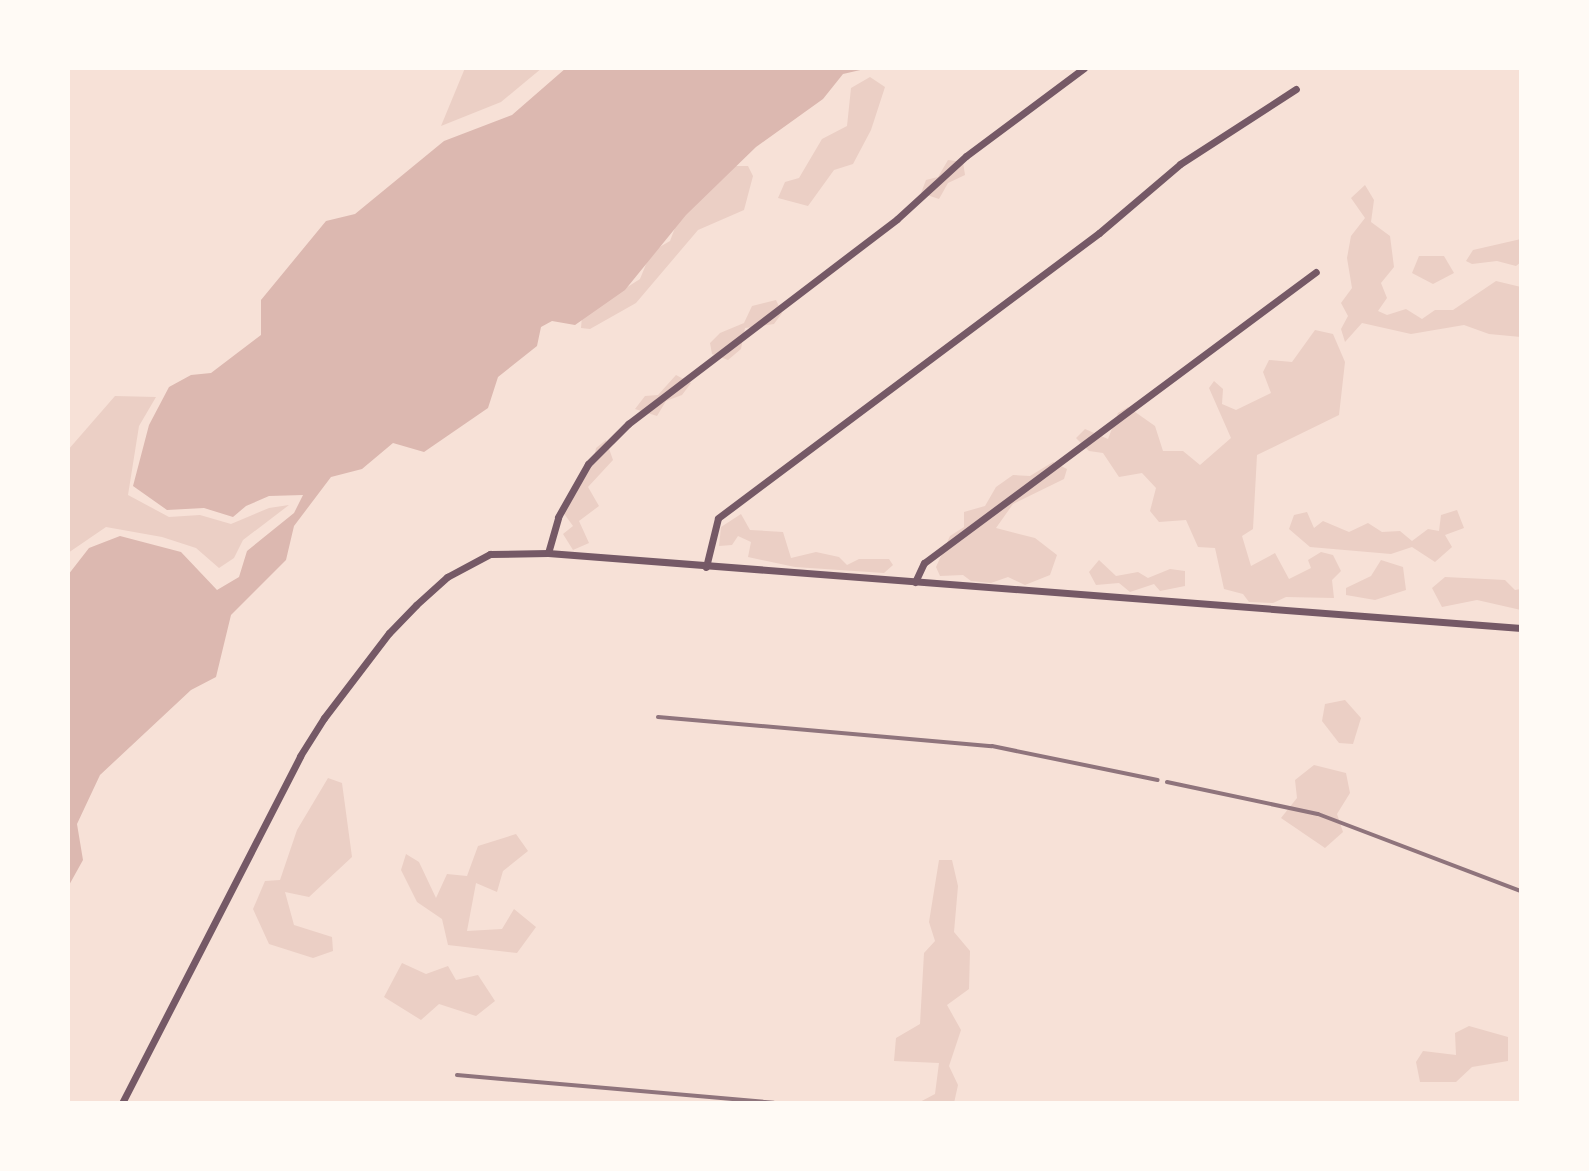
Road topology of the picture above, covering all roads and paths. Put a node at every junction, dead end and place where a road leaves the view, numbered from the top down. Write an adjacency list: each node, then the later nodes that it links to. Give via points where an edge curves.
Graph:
1 (1084, 68): 4 (street, via 628,424 588,464 558,517)
2 (1296, 89): 5 (street, via 1180,164 1099,233 718,518)
3 (1316, 272): 6 (street, via 924,563)
4 (548, 553): 5 (street); 8 (street, via 490,554 447,577 389,633 300,756)
5 (706, 567): 6 (street)
6 (915, 582): 7 (street)
7 (1521, 628)
8 (122, 1103)

